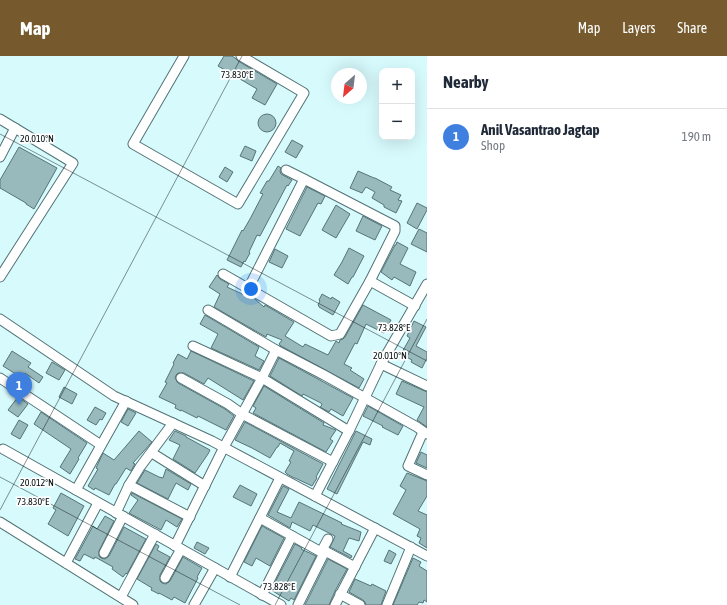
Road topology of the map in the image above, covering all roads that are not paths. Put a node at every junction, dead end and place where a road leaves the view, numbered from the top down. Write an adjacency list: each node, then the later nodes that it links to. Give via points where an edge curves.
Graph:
1 (184, 56): 2 (street, via 133,144 238,204 304,94)
2 (241, 56)
3 (0, 119): 4 (street)
4 (15, 128): 5 (street); 9 (street, via 73,163)
5 (0, 157)
6 (286, 170): 7 (street)
7 (304, 180): 10 (street, via 395,226 395,231); 12 (street)
8 (223, 274): 12 (street)
9 (0, 277)
10 (370, 281): 12 (street, via 340,334 331,336); 13 (street)
11 (427, 284): 13 (street)
12 (248, 289)
13 (415, 306): 18 (street)
14 (208, 310): 17 (street)
15 (0, 318): 24 (street, via 114,396)
16 (193, 346): 21 (street)
17 (276, 350): 21 (street); 23 (street)
18 (381, 364): 22 (street); 23 (street)
19 (0, 378): 29 (street)
20 (181, 378): 25 (street)
21 (262, 378): 25 (street); 27 (street)
22 (427, 386)
23 (365, 398): 27 (street); 28 (street)
24 (126, 401): 26 (street); 29 (street)
25 (242, 414): 30 (street); 33 (street)
26 (173, 423): 30 (street); 32 (street)
27 (350, 431): 33 (street)
28 (425, 433): 34 (street, via 408,466)
29 (101, 446): 38 (street)
30 (224, 447): 35 (street); 37 (street)
31 (3, 449): 38 (street)
32 (152, 453): 36 (street); 37 (street)
33 (332, 462): 39 (street)
34 (427, 475)
35 (280, 478): 39 (street); 43 (street)
36 (129, 486): 41 (street); 42 (street)
37 (205, 486): 42 (street)
38 (76, 490): 40 (street)
39 (315, 496): 45 (street)
40 (98, 503): 41 (street); 54 (street)
41 (119, 514): 46 (street); 52 (street)
42 (190, 517): 50 (street)
43 (260, 518): 47 (street); 57 (street)
44 (0, 522): 54 (street)
45 (375, 528): 49 (street); 55 (street)
46 (155, 534): 50 (street); 61 (street)
47 (292, 536): 51 (street); 60 (street)
48 (328, 538): 51 (street)
49 (411, 547): 53 (street); 68 (street)
50 (178, 548): 56 (street); 58 (street)
51 (323, 552): 55 (street); 65 (street)
52 (104, 553)
53 (427, 556)
54 (66, 563): 61 (street)
55 (355, 567): 59 (street)
56 (215, 568): 57 (street); 64 (street)
57 (230, 577): 60 (street)
58 (165, 578)
59 (340, 594): 66 (street); 67 (street)
60 (262, 595): 62 (street)
61 (121, 597): 63 (street)
62 (277, 604)
63 (133, 605)
64 (194, 605)
65 (298, 605)
66 (335, 605)
67 (360, 605)
68 (387, 605)

